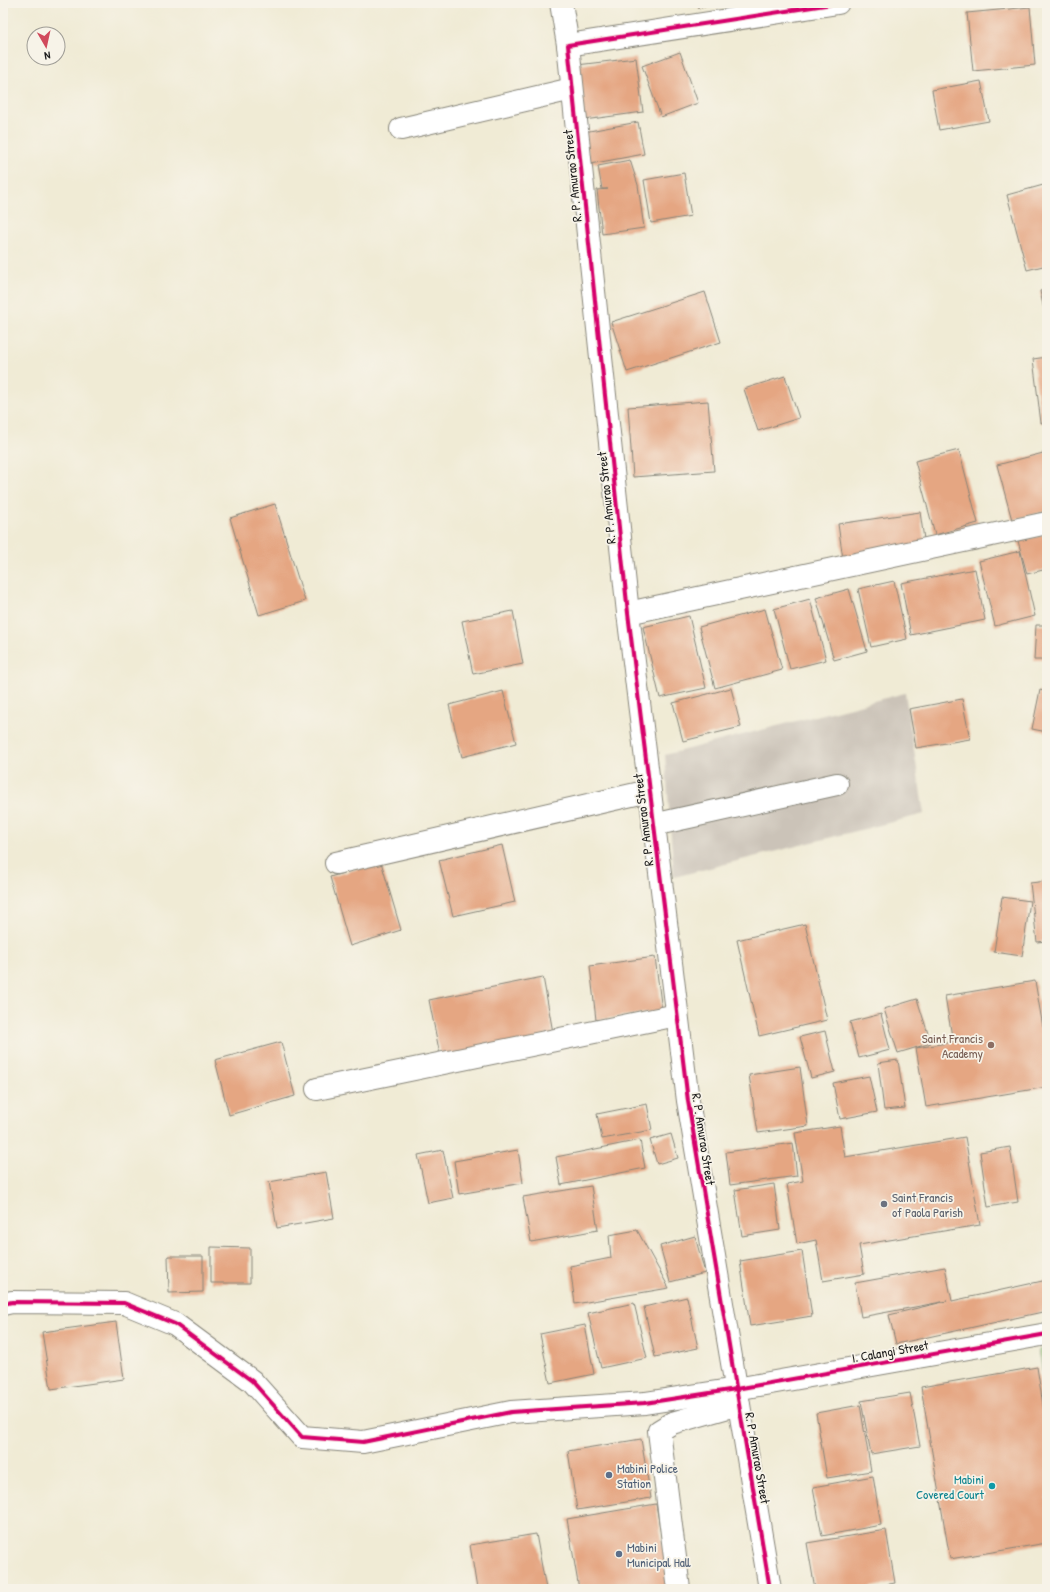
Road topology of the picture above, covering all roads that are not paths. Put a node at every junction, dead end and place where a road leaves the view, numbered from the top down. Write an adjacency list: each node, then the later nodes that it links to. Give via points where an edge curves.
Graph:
1 (561, 3): 3 (street, R. P. Amurao Street)
2 (838, 3): 3 (street)
3 (568, 45): 4 (street, R. P. Amurao Street)
4 (572, 89): 5 (street); 7 (street, R. P. Amurao Street)
5 (401, 129)
6 (1047, 523): 7 (street)
7 (628, 613): 9 (street, R. P. Amurao Street)
8 (837, 784): 10 (street)
9 (649, 791): 10 (street, R. P. Amurao Street); 11 (street)
10 (653, 824): 12 (street, R. P. Amurao Street)
11 (336, 864)
12 (677, 1015): 13 (street); 16 (street, R. P. Amurao Street, via 688,1101)
13 (317, 1090)
14 (3, 1304): 16 (street, via 124,1303 175,1324 252,1381 302,1437 363,1442 511,1412)
15 (1047, 1334): 16 (street, I. Calangi Street)
16 (737, 1396): 17 (street, via 659,1431); 18 (street, R. P. Amurao Street)
17 (679, 1589)
18 (770, 1589)

